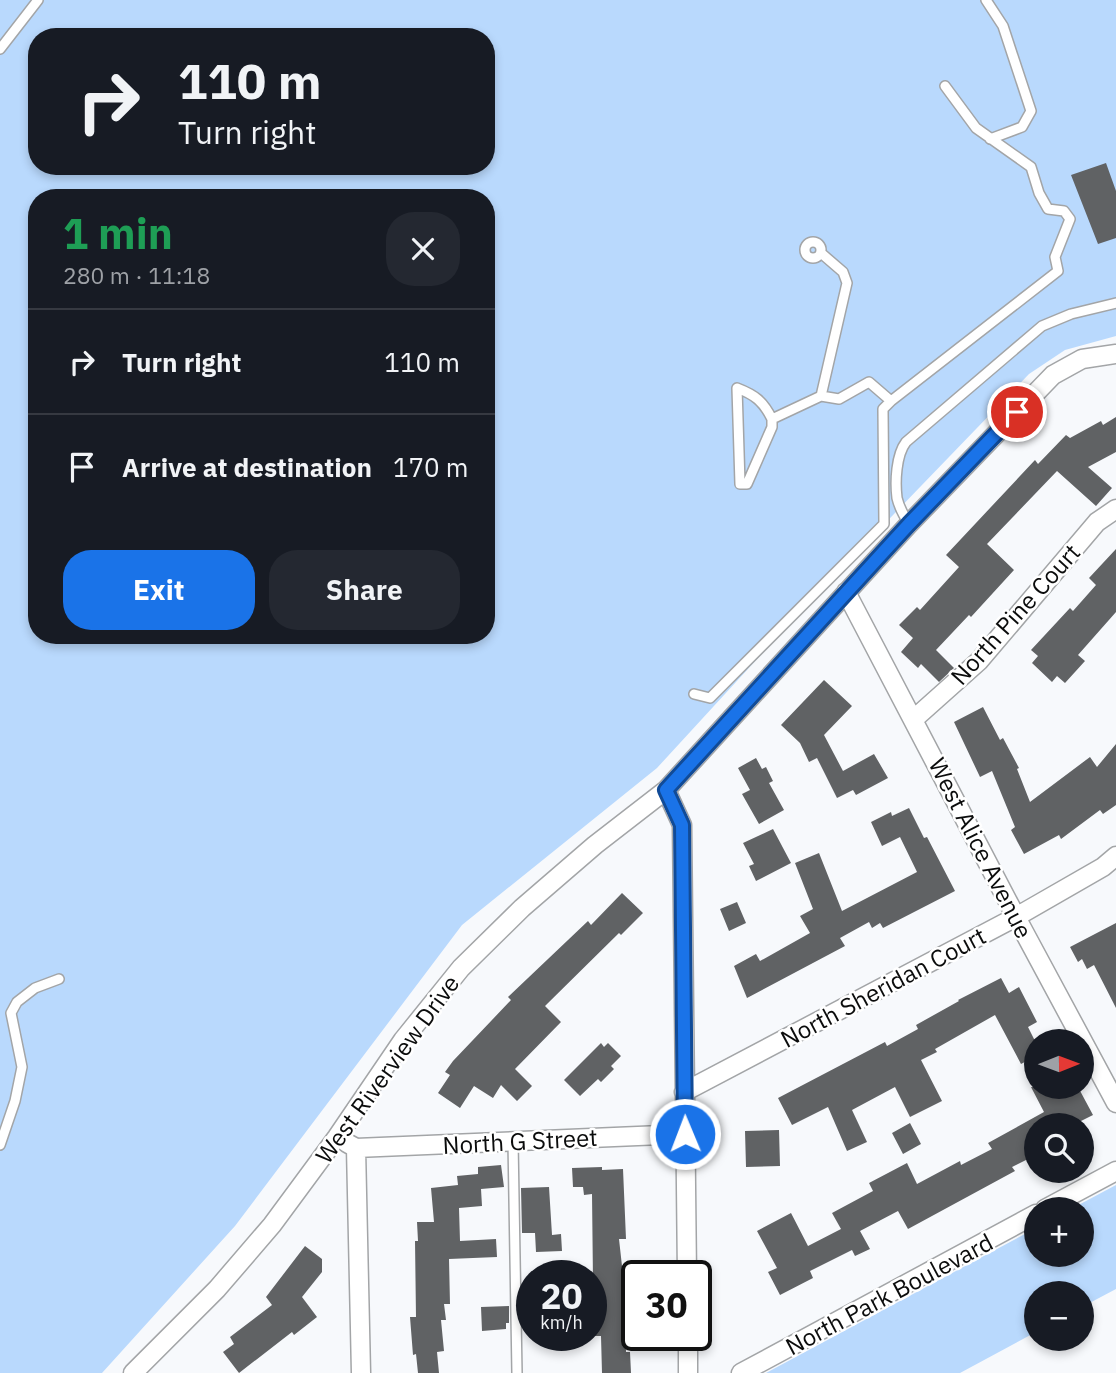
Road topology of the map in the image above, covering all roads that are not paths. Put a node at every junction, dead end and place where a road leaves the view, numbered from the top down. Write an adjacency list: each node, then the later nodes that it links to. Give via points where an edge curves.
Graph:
1 (38, 0): 3 (lane)
2 (986, 0): 5 (lane, via 1003,26 1031,111 1022,127)
3 (0, 49)
4 (945, 86): 5 (lane, via 976,128)
5 (990, 139): 10 (lane, via 1031,167 1048,208 1063,211 1070,219 1055,257 1058,271)
6 (821, 253): 9 (lane, via 843,272 847,283)
7 (1116, 303): 13 (lane, via 1042,326 906,442 901,449 897,498)
8 (1116, 354): 13 (street, West Riverview Drive, via 1082,359 1053,375)
9 (821, 396): 10 (lane, via 839,399 869,382); 11 (lane)
10 (891, 401): 15 (lane, via 883,409 884,524 710,698)
11 (772, 419): 11 (lane, via 755,395 737,388 740,484 747,484)
12 (1116, 509): 16 (street, North Pine Court, via 1097,522 979,662)
13 (909, 524): 14 (street, West Riverview Drive)
14 (846, 592): 16 (street, West Alice Avenue); 17 (street, West Riverview Drive)
15 (694, 694)
16 (914, 719): 19 (street, West Alice Avenue)
17 (666, 790): 21 (street, via 682,825); 24 (street, West Riverview Drive, via 522,908 461,968 403,1040)
18 (1116, 856): 19 (street, North Sheridan Court)
19 (1016, 916): 21 (street, North Sheridan Court); 22 (street, West Alice Avenue)
20 (59, 979): 26 (lane, via 35,988 11,1013 22,1067)
21 (684, 1092): 23 (street)
22 (1116, 1103)
23 (685, 1134): 25 (street, North G Street); 31 (street)
24 (337, 1137): 27 (street); 33 (street, West Riverview Drive, via 272,1225 217,1289)
25 (513, 1142): 27 (street, North G Street); 35 (lane)
26 (0, 1145)
27 (356, 1148): 34 (street)
28 (1116, 1171): 29 (street)
29 (1067, 1197)
30 (1024, 1220): 37 (street, North Park Boulevard)
31 (687, 1260)
32 (688, 1351): 36 (street)
33 (133, 1373)
34 (361, 1373)
35 (517, 1373)
36 (688, 1373)
37 (741, 1373)

